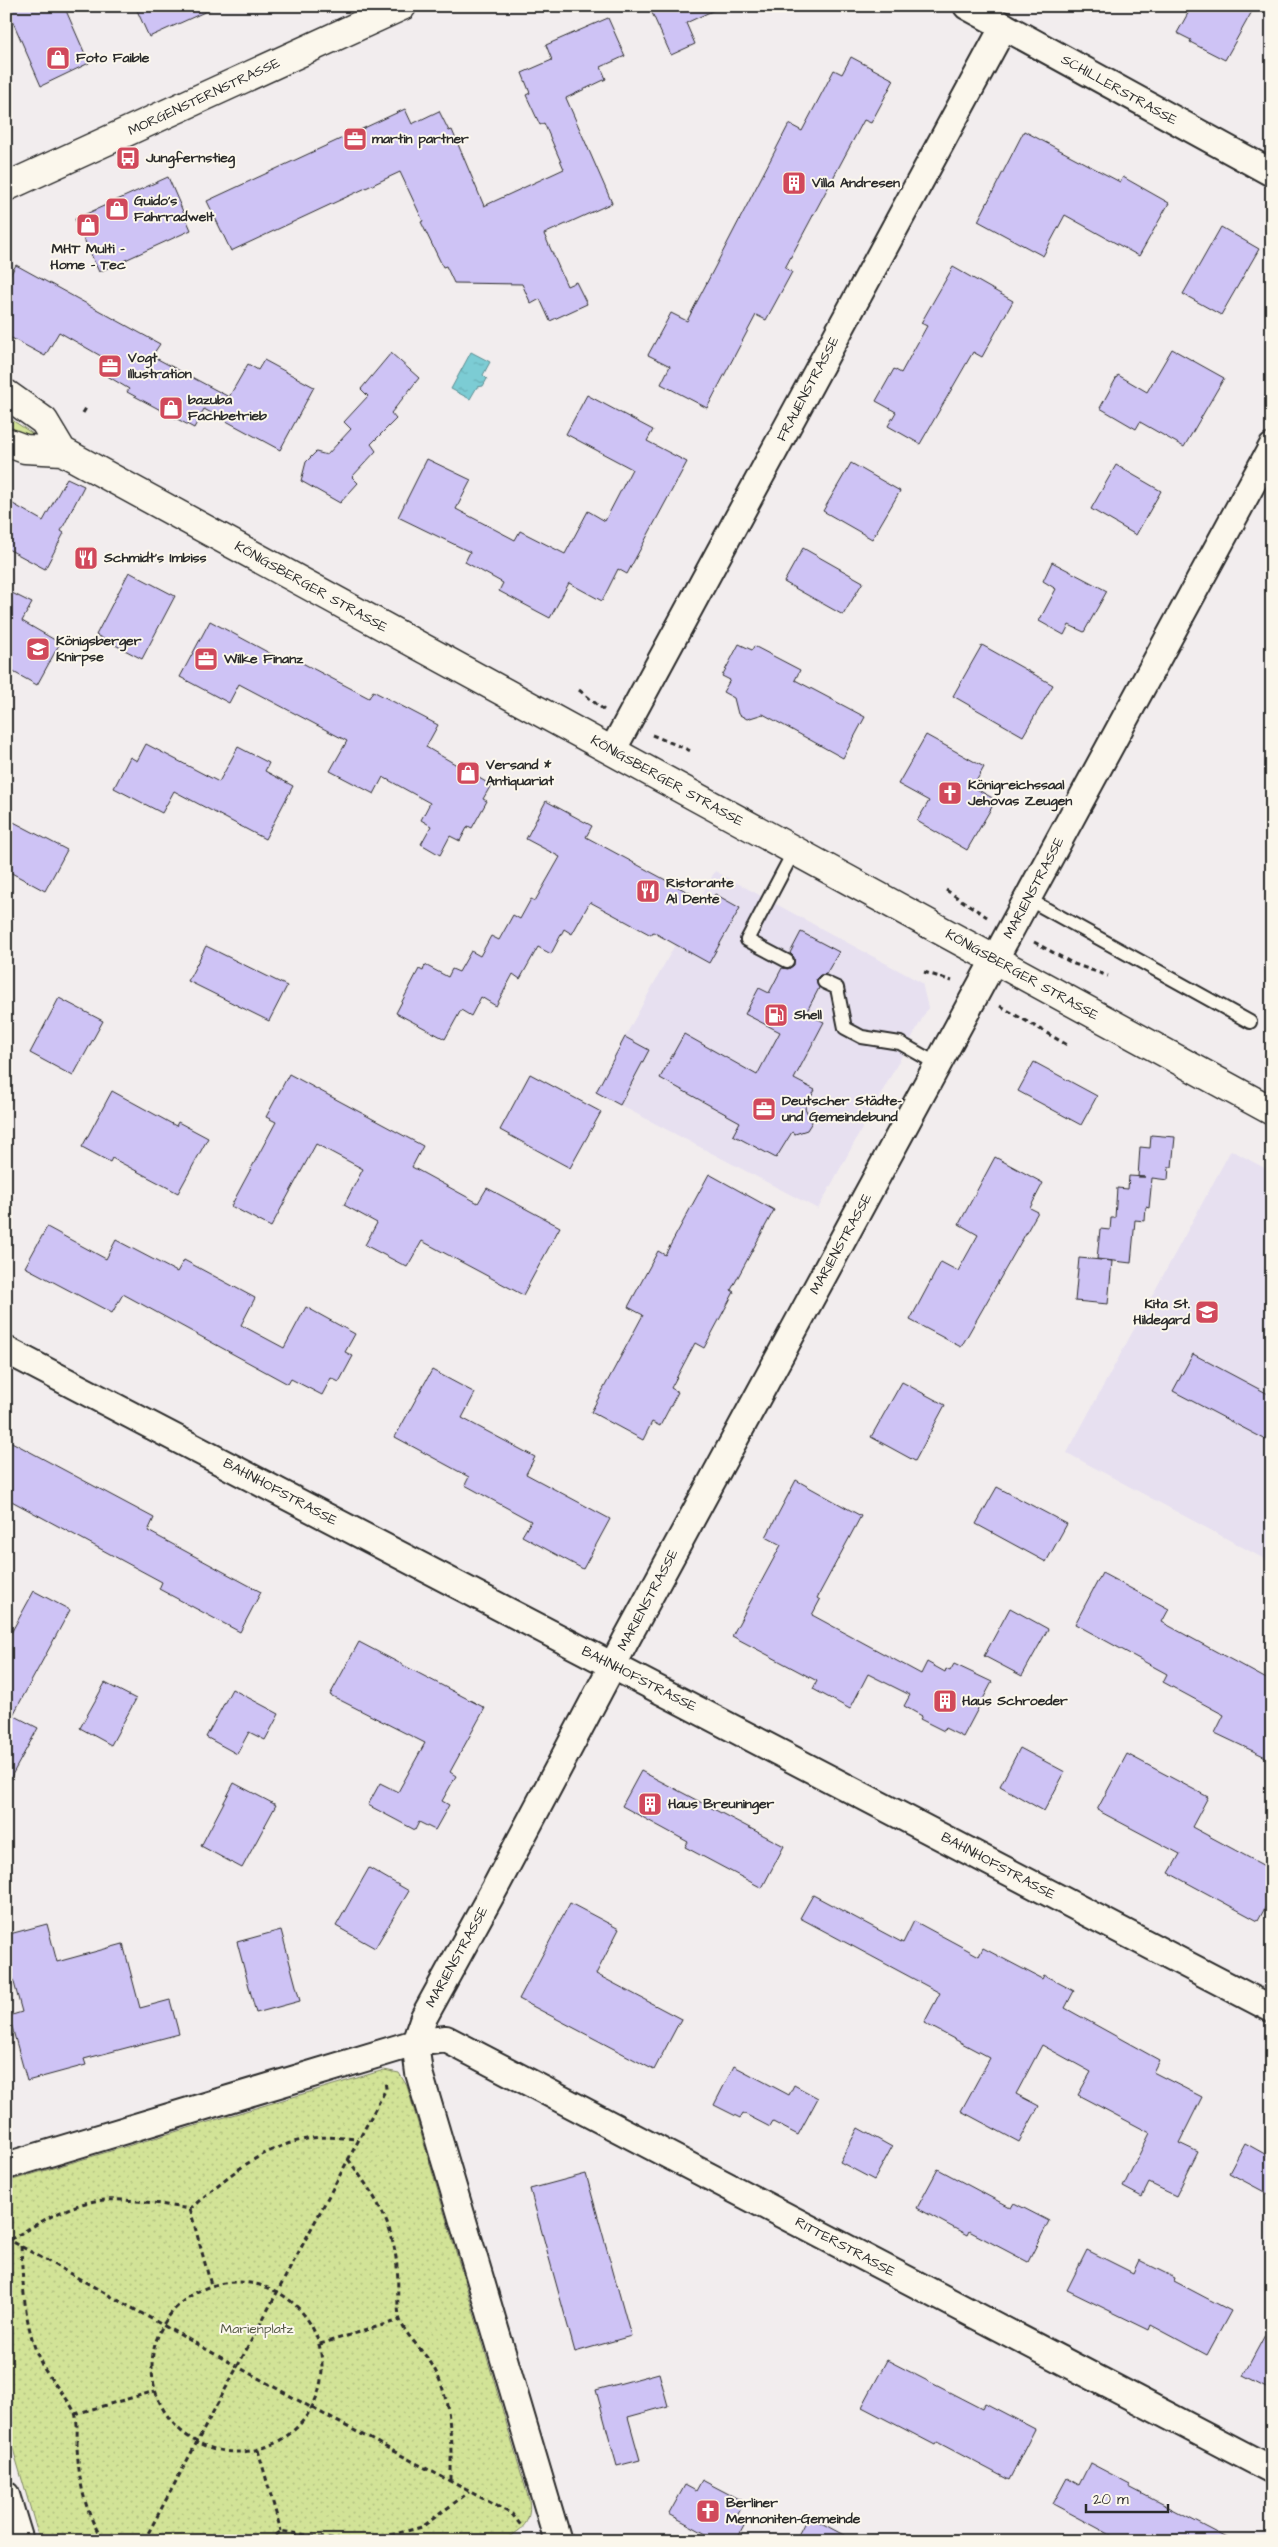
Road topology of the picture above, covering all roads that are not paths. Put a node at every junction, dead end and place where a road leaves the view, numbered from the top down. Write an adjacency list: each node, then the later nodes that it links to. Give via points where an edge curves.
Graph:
1 (402, 6): 5 (main road, MORGENSTERNSTRASSE)
2 (967, 6): 3 (street, SCHILLERSTRASSE)
3 (1004, 26): 4 (street, SCHILLERSTRASSE); 10 (street, FRAUENSTRASSE)
4 (1272, 173)
5 (6, 187)
6 (6, 394): 9 (main road, KÖNIGSBERGER STRASSE, via 44,422)
7 (6, 442): 9 (main road, KÖNIGSBERGER STRASSE, via 25,449)
8 (1272, 447): 12 (street, MARIENSTRASSE)
9 (62, 451): 10 (main road, KÖNIGSBERGER STRASSE)
10 (612, 751): 11 (main road, KÖNIGSBERGER STRASSE)
11 (794, 851): 13 (main road, KÖNIGSBERGER STRASSE); 14 (lane, via 747,940)
12 (1028, 899): 13 (street, MARIENSTRASSE); 16 (lane)
13 (995, 960): 17 (street, MARIENSTRASSE); 18 (main road, KÖNIGSBERGER STRASSE)
14 (786, 961)
15 (824, 982): 17 (lane, via 837,988 845,1028 862,1037 900,1043)
16 (1250, 1022)
17 (939, 1065): 20 (street, MARIENSTRASSE)
18 (1272, 1111)
19 (6, 1350): 20 (street, BAHNHOFSTRASSE)
20 (613, 1666): 21 (street, BAHNHOFSTRASSE); 22 (street, MARIENSTRASSE, via 424,2017)
21 (1272, 2009)
22 (415, 2043): 23 (street); 24 (street, RITTERSTRASSE, via 446,2039); 27 (street, via 419,2073)
23 (6, 2166)
24 (1272, 2470)
25 (6, 2495): 26 (street)
26 (20, 2541)
27 (558, 2541)

